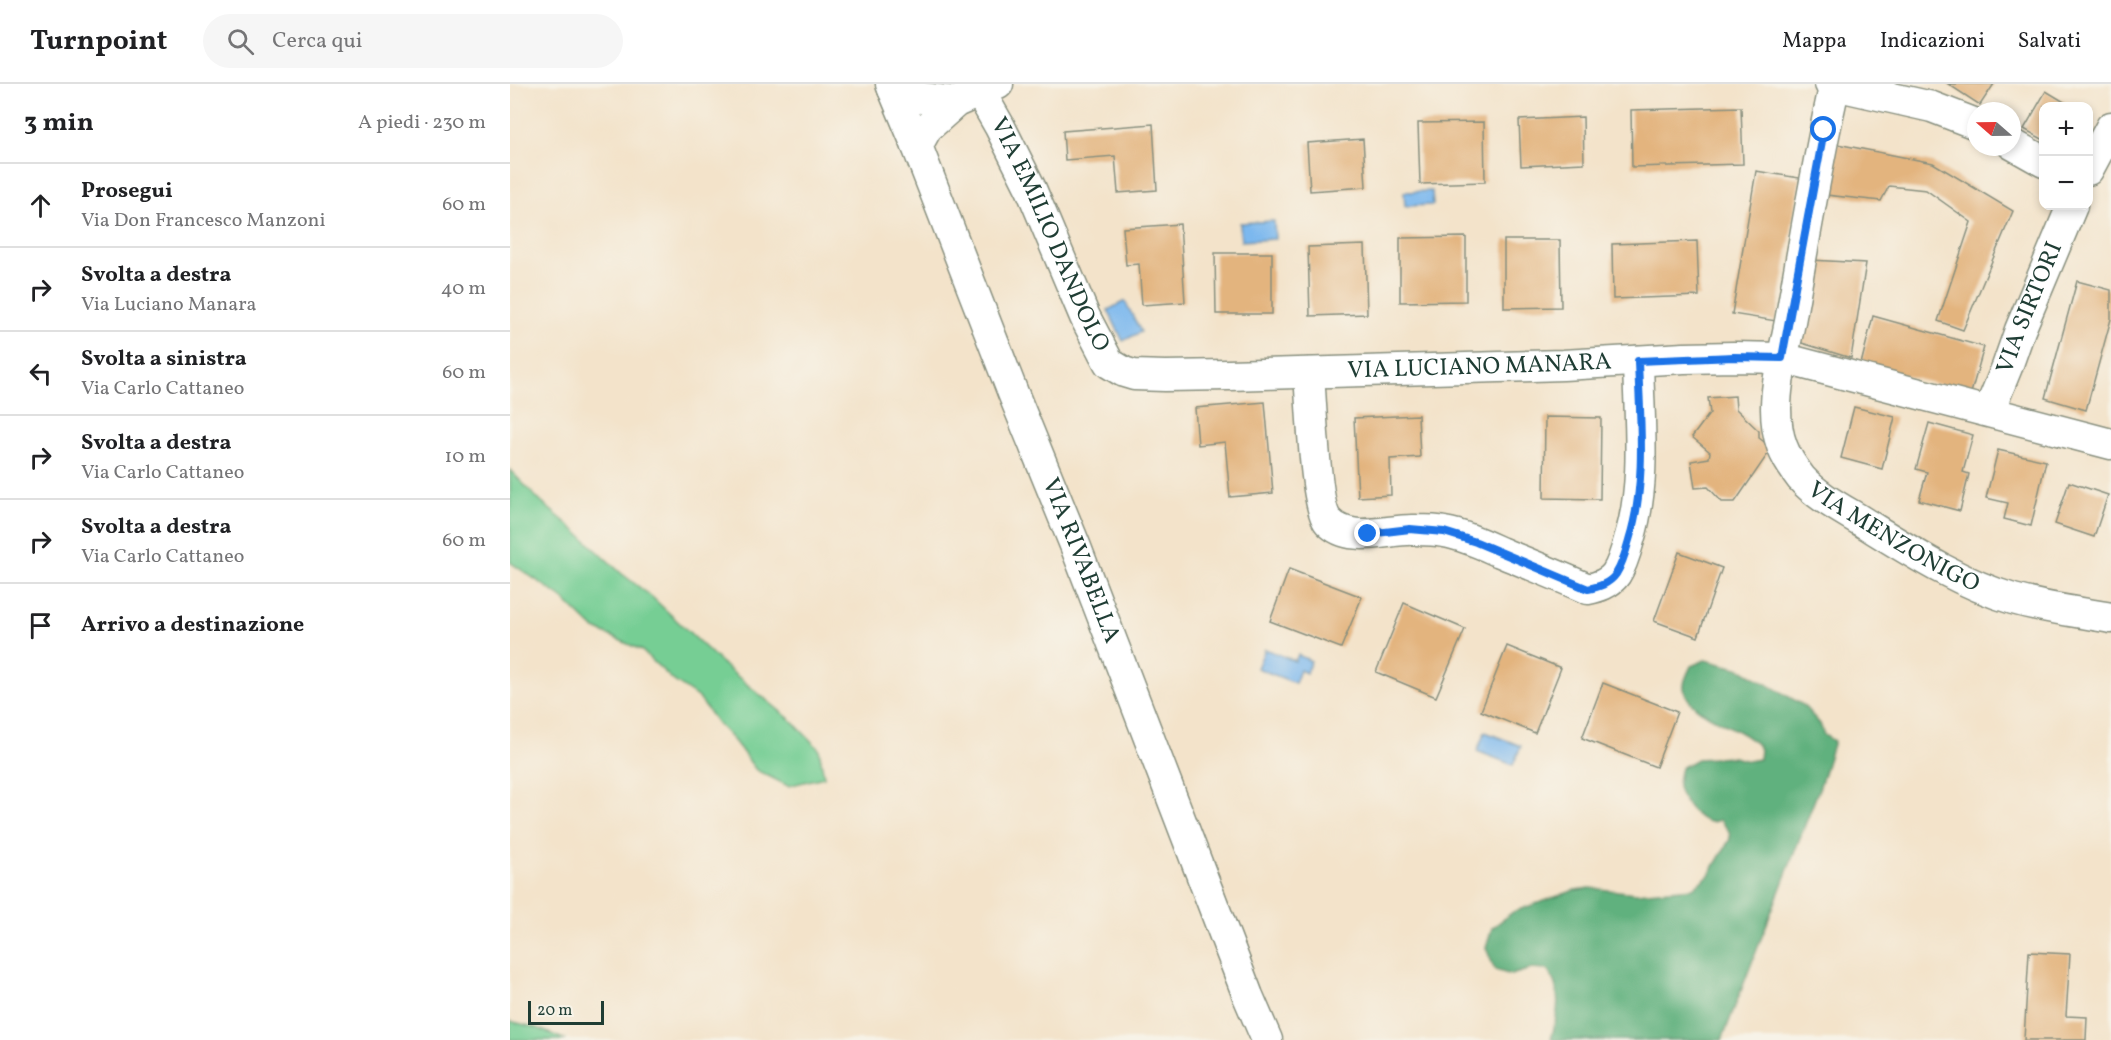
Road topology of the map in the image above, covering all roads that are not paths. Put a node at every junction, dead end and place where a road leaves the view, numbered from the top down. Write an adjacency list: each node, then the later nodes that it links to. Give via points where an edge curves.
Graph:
1 (1833, 84): 4 (street, via 1932,107); 11 (street, VIA MENZONIGO)
2 (892, 87): 3 (street, via 914,97); 6 (street, VIA RIVABELLA)
3 (978, 93): 6 (street, via 927,128); 13 (street, VIA EMILIO DANDOLO, via 1031,189 1085,317 1109,363)
4 (1967, 121)
5 (2111, 127): 9 (street)
6 (917, 146): 18 (street, VIA RIVABELLA)
7 (2021, 149): 8 (street)
8 (2039, 160)
9 (2093, 161)
10 (2070, 210): 15 (street, VIA SIRTORI)
11 (1782, 358): 12 (street, VIA LUCIANO MANARA); 15 (street, VIA LUCIANO MANARA); 17 (street, VIA MENZONIGO, via 1777,422 1782,446 1801,478 1823,497 1914,554 1982,587 2047,607)
12 (1638, 361): 14 (street, VIA LUCIANO MANARA); 14 (street, via 1641,468 1634,526 1616,575 1602,586 1588,589 1444,532 1410,529 1368,534 1340,529 1328,521 1322,507 1315,456)
13 (1124, 372): 14 (street, VIA LUCIANO MANARA, via 1165,376)
14 (1309, 373)
15 (1989, 411): 16 (street, VIA LUCIANO MANARA)
16 (2111, 444)
17 (2111, 618)
18 (1267, 1040)

